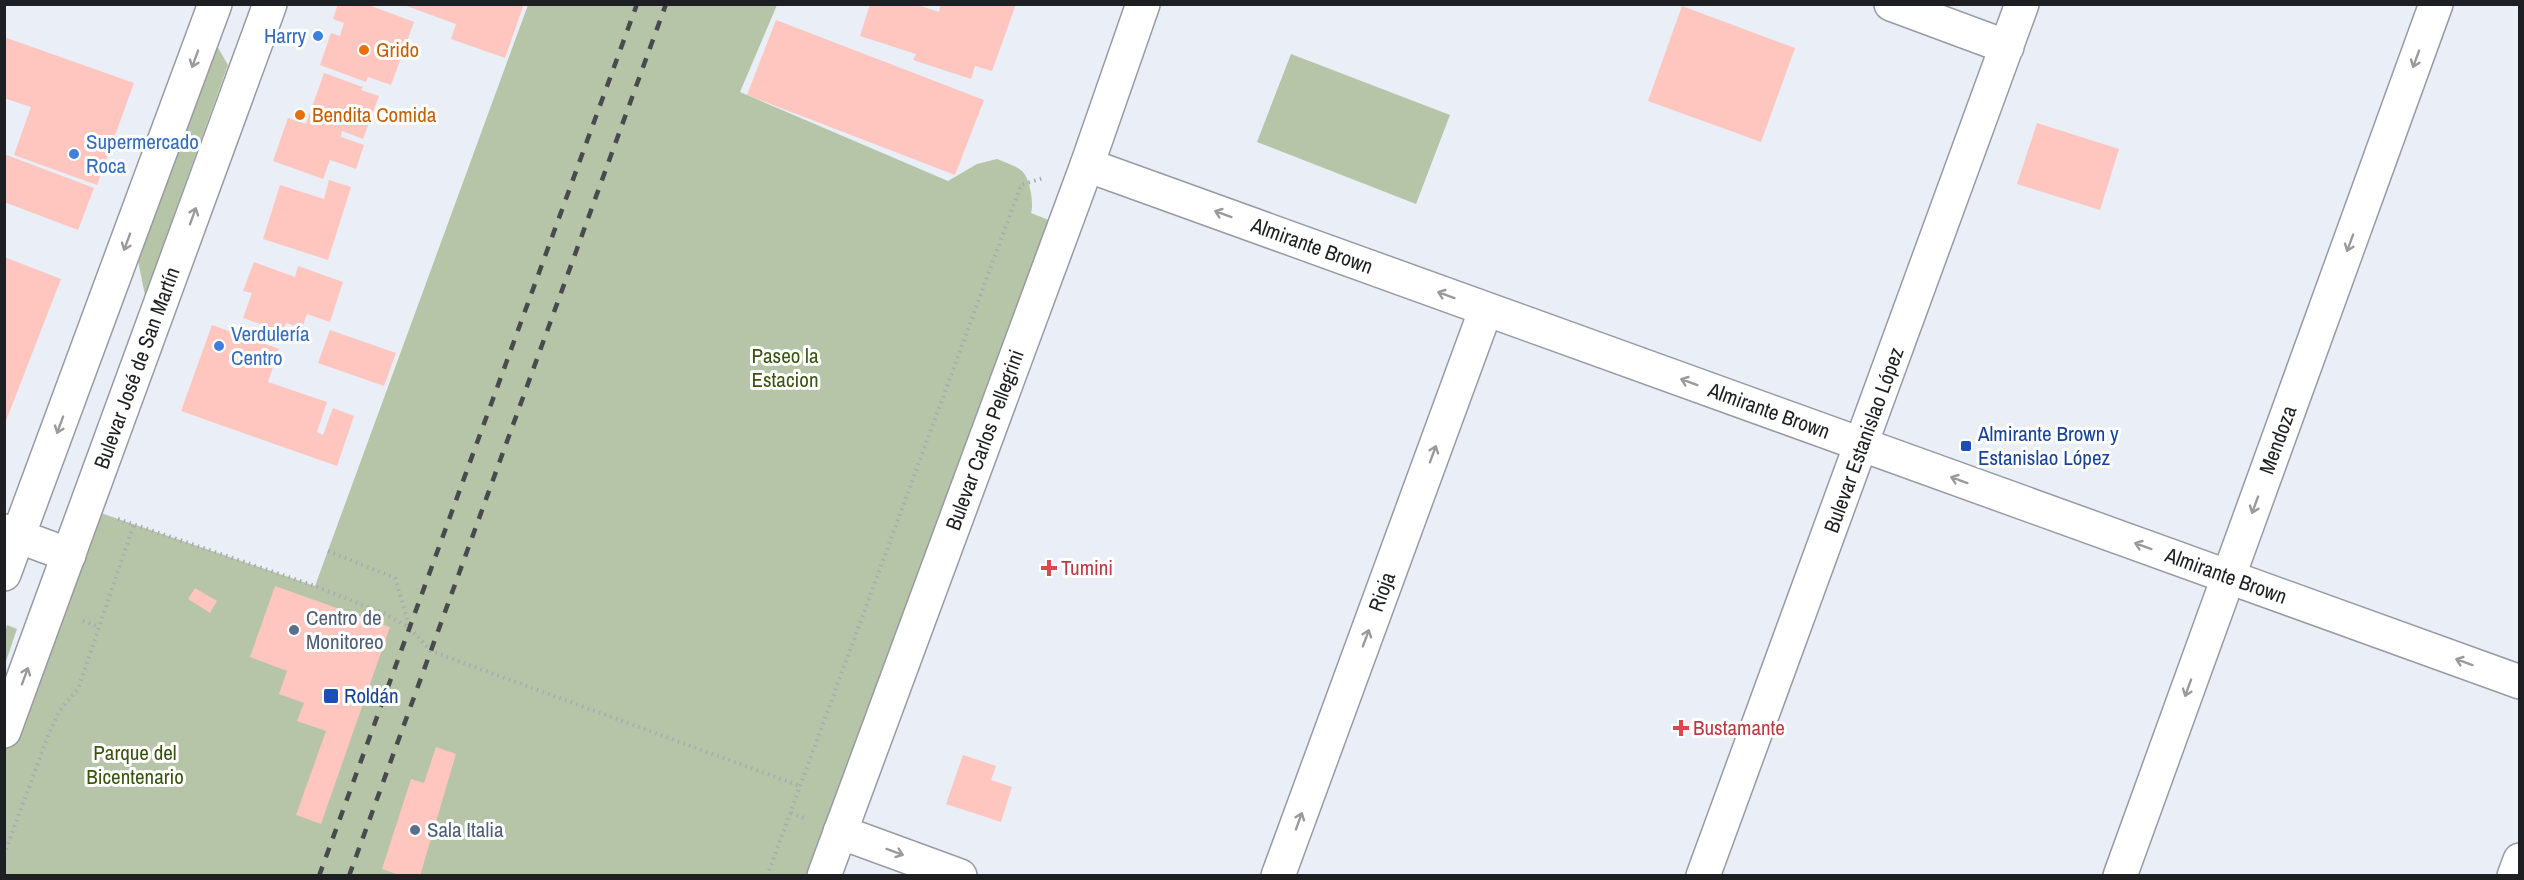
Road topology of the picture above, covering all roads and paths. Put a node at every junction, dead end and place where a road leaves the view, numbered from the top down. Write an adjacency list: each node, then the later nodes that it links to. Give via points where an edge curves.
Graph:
1 (215, 4): 13 (street, one-way to 13)
2 (270, 4): 11 (street, Bulevar José de San Martín, one-way to 2)
3 (1143, 4): 8 (street, Bulevar Carlos Pellegrini)
4 (1892, 4): 7 (street)
5 (2022, 4): 7 (street, Bulevar Estanislao López)
6 (2436, 4): 17 (street, Mendoza, one-way to 17)
7 (2007, 47): 10 (street, Bulevar Estanislao López)
8 (1087, 165): 9 (street, Almirante Brown, one-way to 8); 21 (path, via 1021,185); 22 (street, Bulevar Carlos Pellegrini)
9 (1486, 309): 10 (street, Almirante Brown, one-way to 9); 28 (street, Rioja, one-way to 9)
10 (1862, 445): 17 (street, Almirante Brown, one-way to 10); 29 (street, Bulevar Estanislao López)
11 (86, 508): 12 (path); 15 (street, Bulevar José de San Martín)
12 (134, 525): 18 (path, via 315,586); 23 (path, via 78,688 59,711)
13 (11, 533): 15 (street); 16 (street)
14 (328, 551): 18 (path, via 396,578)
15 (69, 555): 20 (street, Bulevar José de San Martín, one-way to 15)
16 (4, 574)
17 (2228, 577): 19 (street, Almirante Brown, one-way to 17); 30 (street, Mendoza, one-way to 30)
18 (410, 628): 21 (path, via 430,651)
19 (2520, 682)
20 (4, 731)
21 (800, 786): 25 (path)
22 (840, 832): 26 (street, Bulevar Carlos Pellegrini); 27 (street, one-way to 27)
23 (4, 855)
24 (2520, 860): 31 (street)
25 (767, 876)
26 (824, 876)
27 (960, 876)
28 (1278, 876)
29 (1703, 876)
30 (2120, 876)
31 (2514, 876)

